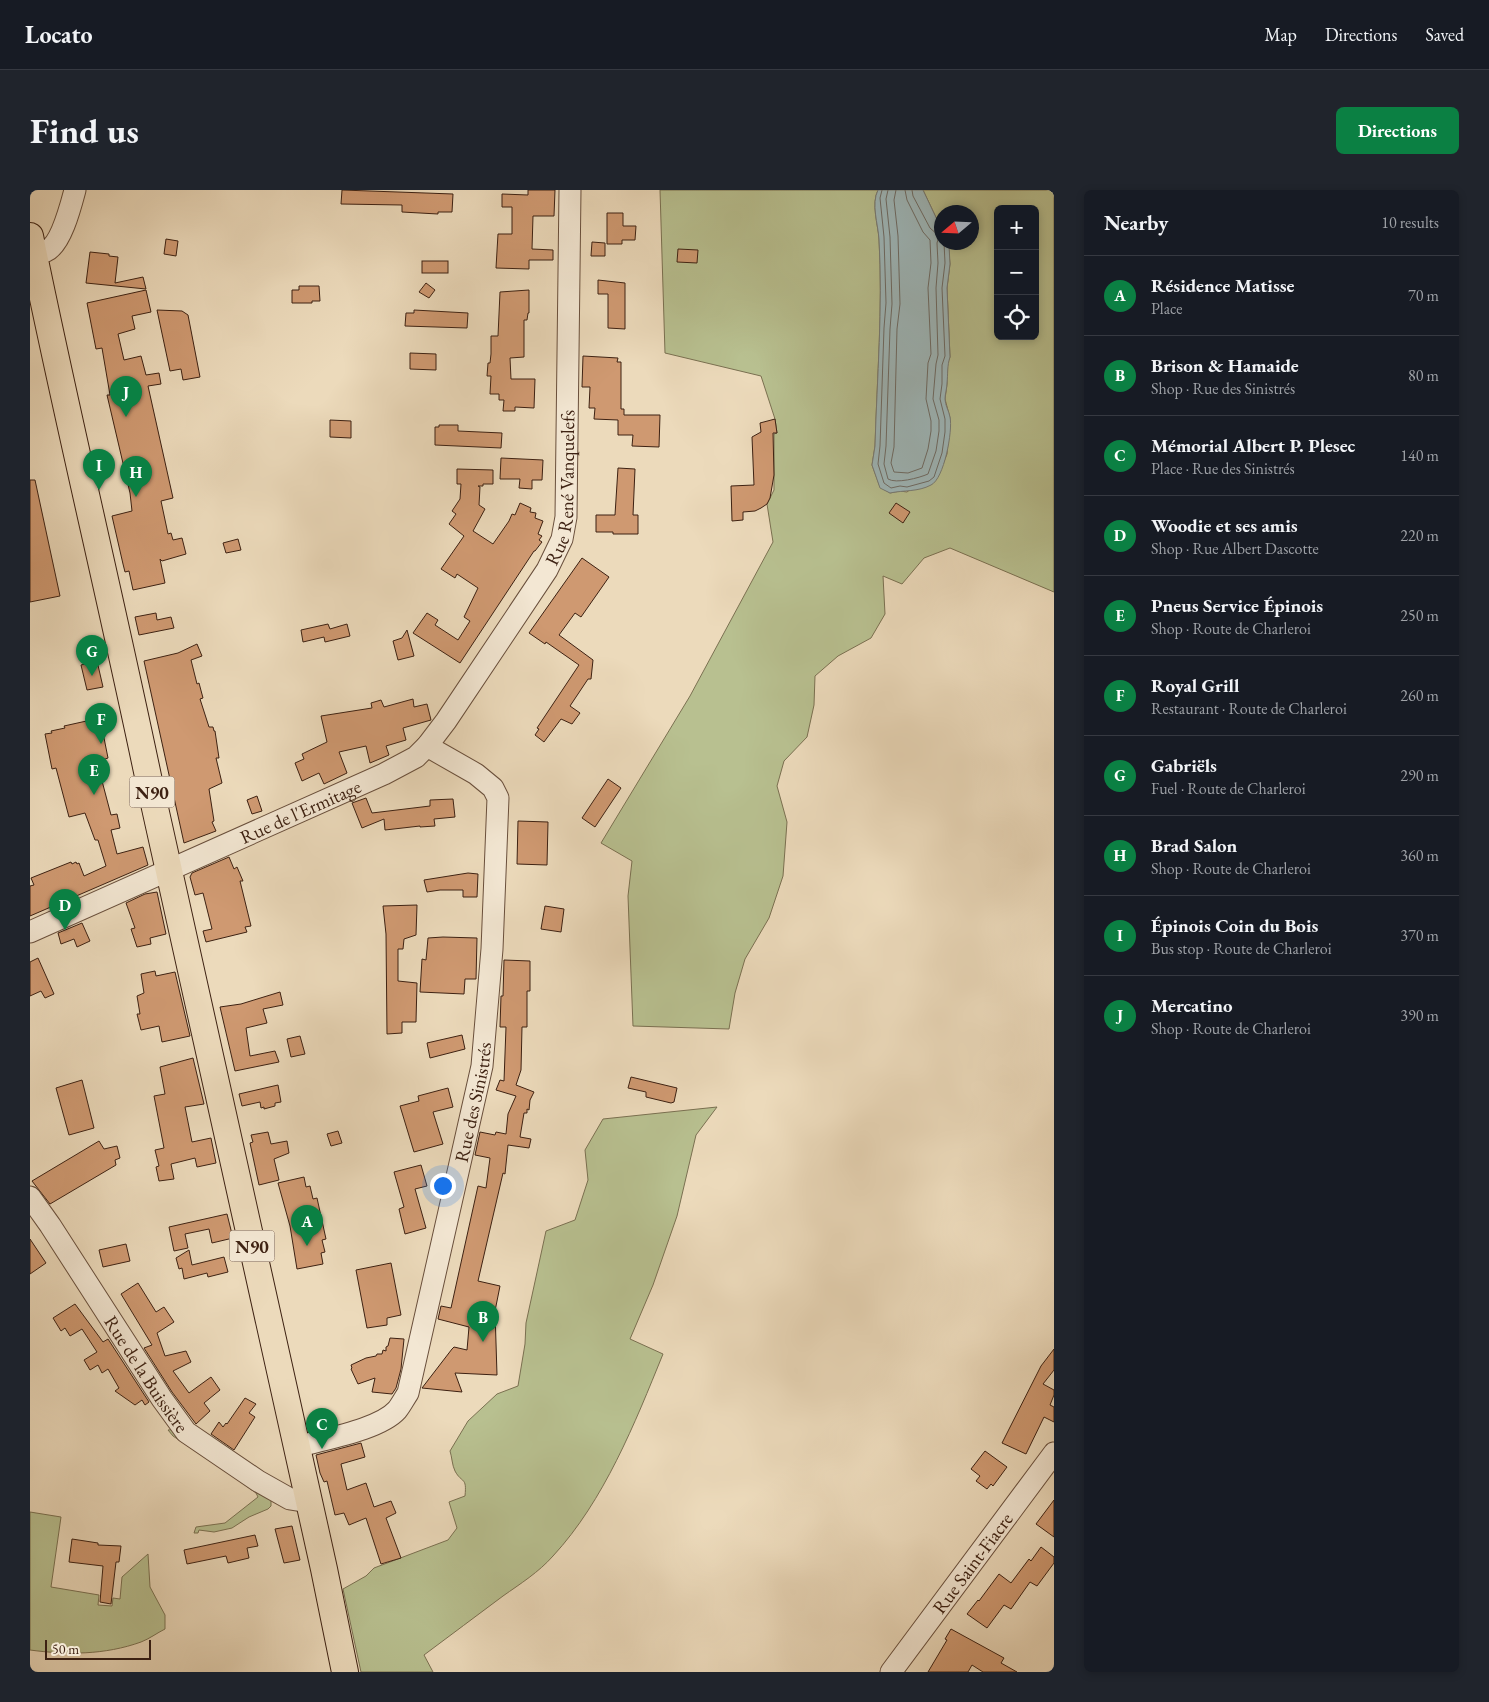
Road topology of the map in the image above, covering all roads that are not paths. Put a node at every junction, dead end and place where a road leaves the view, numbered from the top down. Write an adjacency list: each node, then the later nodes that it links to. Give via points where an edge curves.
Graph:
1 (76, 190): 3 (street, via 55,243 46,251)
2 (570, 190): 4 (street, Rue René Vanquelefs, via 566,517 562,539 547,570)
3 (32, 245): 5 (main road, N90)
4 (427, 746): 5 (street, Rue de l'Ermitage, via 416,757 384,774); 8 (street, Rue des Sinistrés, via 476,774 493,788 498,798 492,949 482,1066 408,1393 396,1410 372,1426)
5 (169, 869): 6 (street, Rue de l'Ermitage); 8 (main road, N90)
6 (30, 932)
7 (30, 1197): 10 (street, Rue de la Buissière, via 186,1432 258,1481 290,1499)
8 (297, 1447): 10 (main road, N90)
9 (1054, 1454): 12 (street, Rue Saint-Fiacre)
10 (309, 1502): 11 (main road, N90)
11 (345, 1672)
12 (891, 1672)

